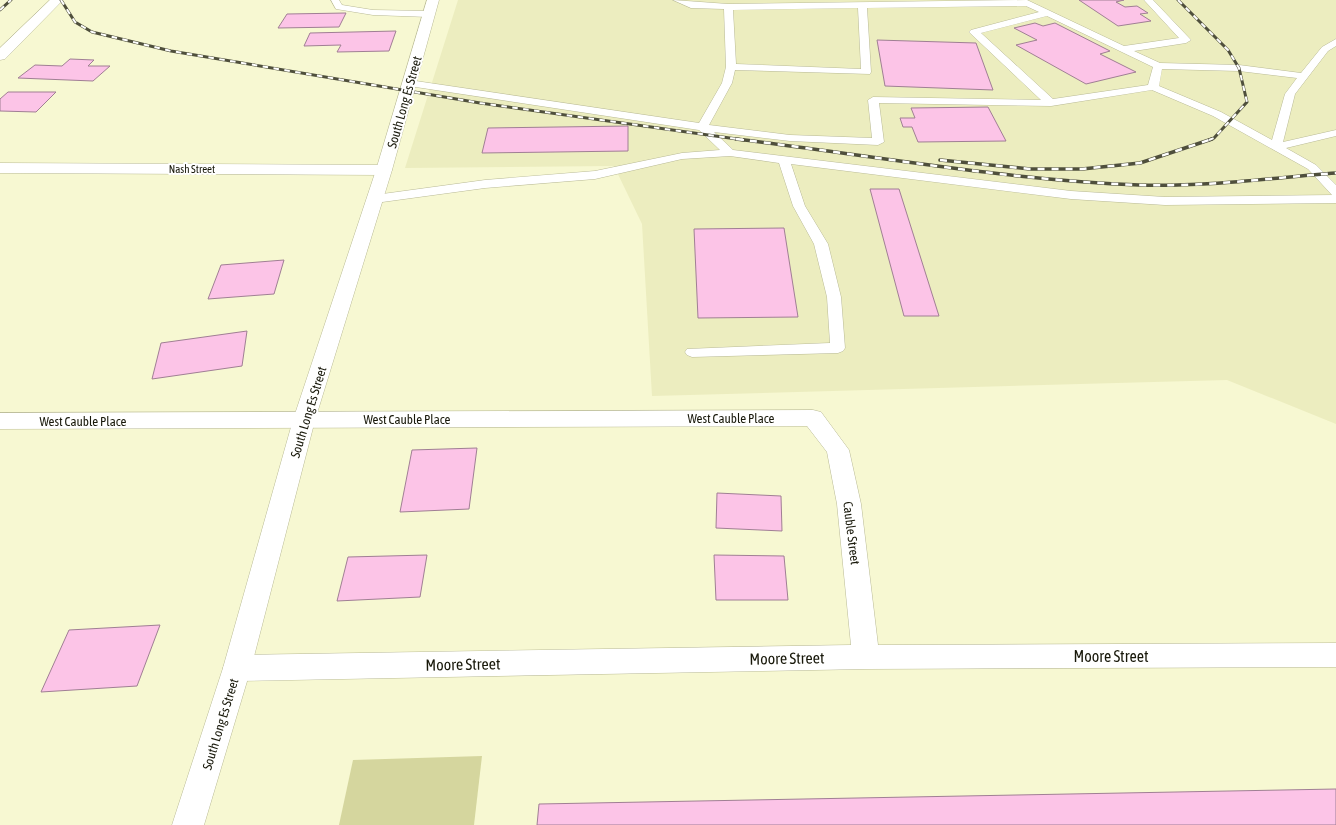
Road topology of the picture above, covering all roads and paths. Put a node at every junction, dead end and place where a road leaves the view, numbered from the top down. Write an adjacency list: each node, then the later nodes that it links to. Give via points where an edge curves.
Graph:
1 (57, 0): 12 (street)
2 (335, 0): 7 (lane, via 339,7 373,14)
3 (677, 0): 8 (lane, via 691,6)
4 (1148, 0): 11 (lane, via 1186,40)
5 (1026, 2): 6 (lane); 9 (lane)
6 (862, 5): 8 (lane); 14 (lane, via 866,72)
7 (431, 7): 16 (street, South Long Es Street)
8 (728, 7): 14 (lane)
9 (1047, 13): 11 (lane); 18 (lane, via 974,32)
10 (1336, 42): 15 (lane, via 1325,49)
11 (1124, 50): 13 (lane)
12 (0, 56)
13 (1158, 66): 15 (lane, via 1239,68); 17 (lane)
14 (731, 67): 19 (lane, via 728,83)
15 (1304, 76): 21 (lane, via 1290,94)
16 (409, 83): 19 (lane); 25 (street, South Long Es Street)
17 (1154, 87): 18 (lane); 21 (lane, via 1217,114)
18 (1051, 103): 19 (lane, via 873,100 878,142 790,138)
19 (702, 127): 22 (lane)
20 (1336, 133): 21 (lane)
21 (1276, 147): 26 (lane, via 1312,167)
22 (730, 153): 23 (lane); 27 (lane, via 682,156 595,175 485,184)
23 (784, 159): 28 (lane, via 1079,196 1165,201); 29 (lane, via 799,206 821,244 834,297 838,348)
24 (0, 168): 25 (street, Nash Street)
25 (384, 170): 27 (street, South Long Es Street)
26 (1336, 192)
27 (375, 198): 31 (street, South Long Es Street)
28 (1336, 199)
29 (692, 352)
30 (814, 418): 31 (street, West Cauble Place); 34 (street, Cauble Street, via 838,450 849,504)
31 (304, 420): 32 (street, West Cauble Place); 35 (street, South Long Es Street)
32 (0, 421)
33 (1336, 655): 34 (street, Moore Street)
34 (866, 656): 35 (street, Moore Street)
35 (237, 668): 36 (street, South Long Es Street)
36 (188, 825)

